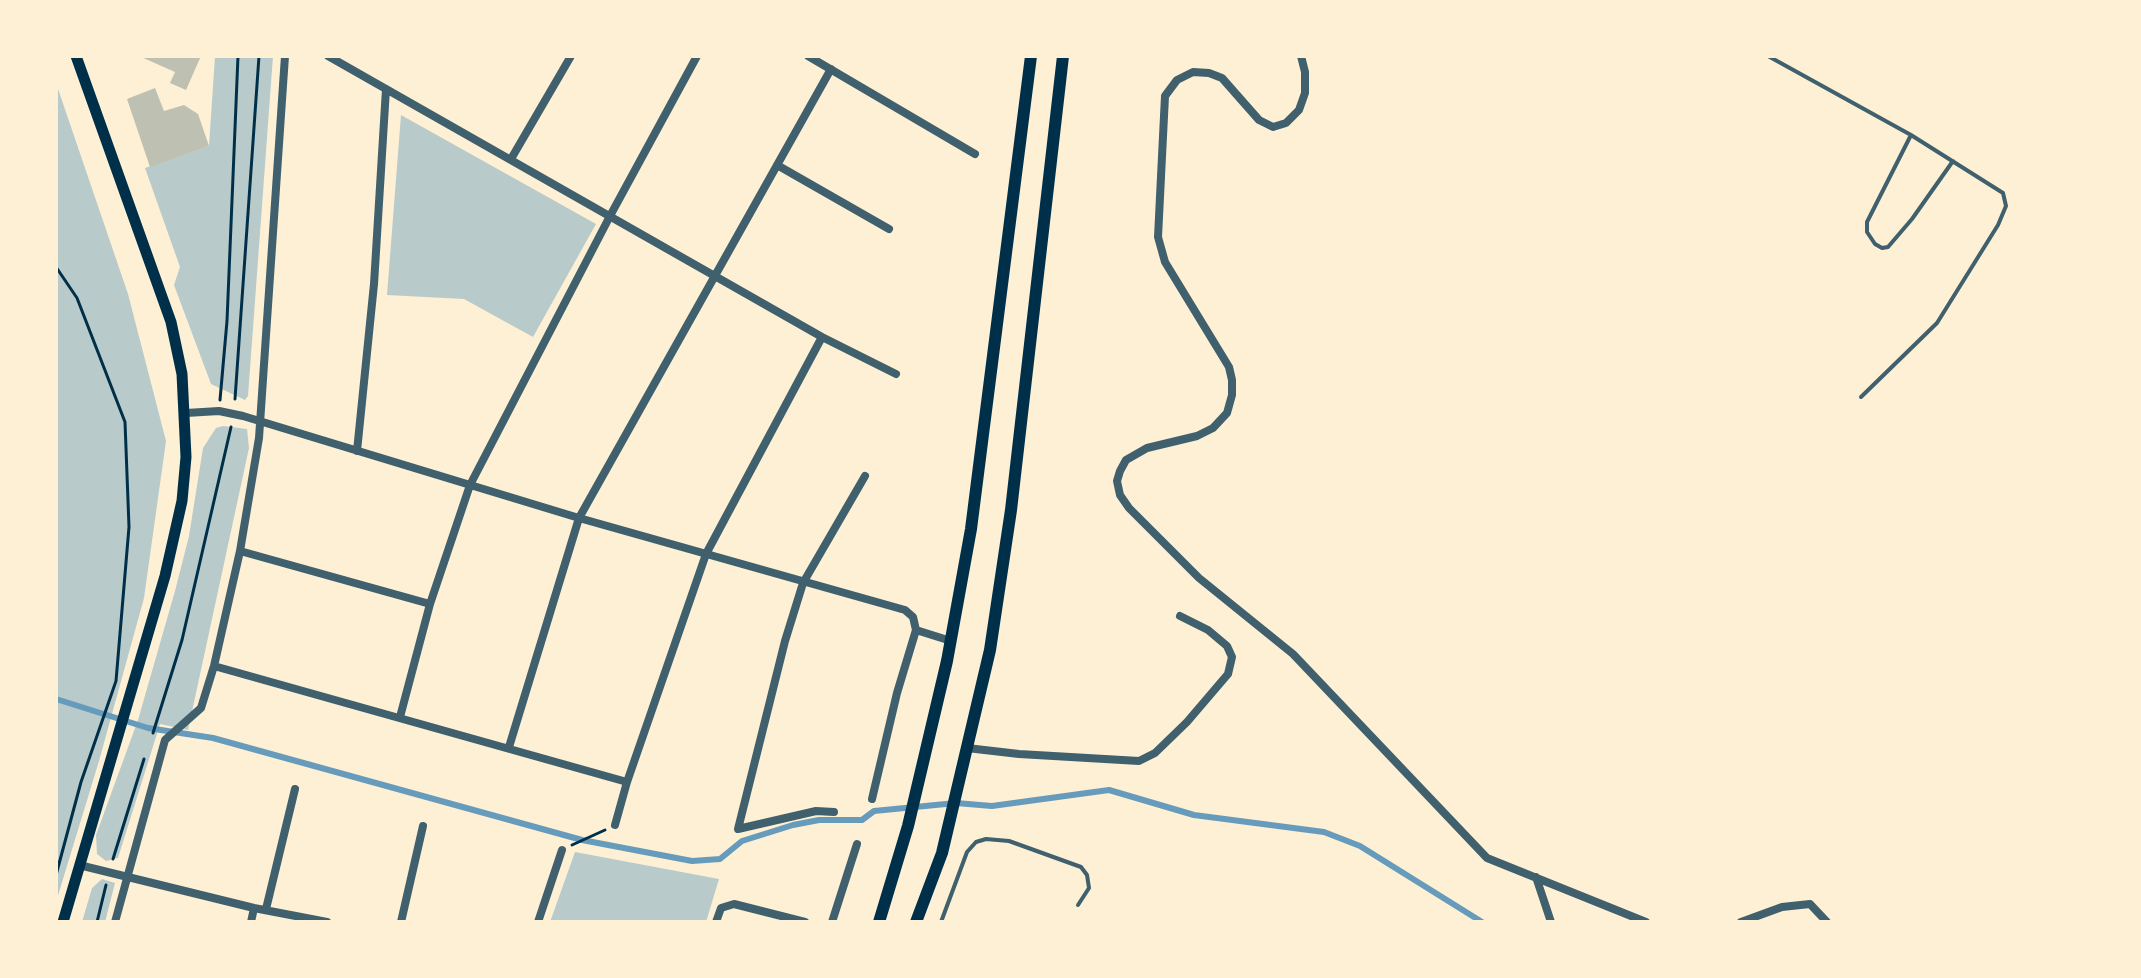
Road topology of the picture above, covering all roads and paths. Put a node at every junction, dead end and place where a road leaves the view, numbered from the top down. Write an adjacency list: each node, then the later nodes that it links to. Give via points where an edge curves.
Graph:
1 (76, 56): 28 (main road, via 171,322)
2 (238, 56): 27 (path)
3 (259, 56): 29 (path)
4 (285, 56): 30 (street)
5 (328, 56): 14 (street)
6 (697, 56): 20 (street)
7 (808, 56): 13 (street)
8 (1031, 56): 41 (highway, via 973,514)
9 (1063, 56): 46 (highway, via 1011,510 990,650)
10 (1301, 56): 60 (street, via 1305,93 1299,110 1273,127 1259,120 1222,78 1209,73 1193,72 1177,80 1165,96 1158,237 1165,262 1229,367 1232,395 1227,413 1213,428 1147,448 1126,460 1117,481 1120,495 1199,578 1293,654 1487,858)
11 (1768, 56): 15 (lane)
12 (567, 57): 17 (street)
13 (831, 69): 16 (street); 19 (street)
14 (386, 89): 17 (street); 31 (street)
15 (1911, 135): 18 (lane); 18 (lane, via 1867,222 1875,244 1888,247)
16 (975, 154)
17 (511, 159): 20 (street)
18 (1953, 161): 26 (lane, via 2003,193 2006,206 1937,323)
19 (777, 165): 21 (street); 23 (street)
20 (610, 216): 23 (street); 33 (street)
21 (889, 229)
22 (56, 267): 58 (path, via 77,298 125,422 129,527 116,681)
23 (716, 276): 24 (street); 34 (street)
24 (822, 337): 25 (street); 36 (street)
25 (896, 374)
26 (1861, 397)
27 (219, 411): 28 (street); 29 (street)
28 (186, 413): 56 (main road, via 182,501 165,576)
29 (234, 414): 30 (street); 44 (path, via 182,640)
30 (259, 421): 31 (street); 35 (street)
31 (357, 451): 33 (street)
32 (865, 476): 37 (street)
33 (470, 485): 34 (street); 38 (street)
34 (579, 518): 36 (street); 45 (street)
35 (240, 551): 38 (street); 42 (street)
36 (706, 554): 37 (street); 48 (street)
37 (803, 583): 40 (street, via 905,610); 51 (street, via 738,829 816,811)
38 (430, 604): 43 (street)
39 (1180, 616): 46 (street, via 1208,630 1232,657 1228,674 1155,753 1139,761)
40 (916, 630): 41 (street); 50 (street)
41 (951, 641): 74 (highway, via 908,826)
42 (214, 666): 43 (street); 59 (street, via 201,708 165,740)
43 (400, 717): 45 (street)
44 (151, 737)
45 (509, 747): 48 (street)
46 (967, 748): 75 (highway, via 942,853)
47 (146, 752): 57 (path)
48 (627, 782): 52 (street)
49 (295, 789): 63 (street)
50 (872, 799)
51 (834, 812)
52 (615, 825): 55 (path)
53 (423, 826): 69 (street)
54 (857, 844): 73 (street)
55 (562, 850): 70 (street)
56 (79, 865): 57 (street); 64 (main road)
57 (109, 872): 59 (street); 65 (path)
58 (56, 875)
59 (126, 876): 62 (street); 66 (street)
60 (1536, 877): 77 (street); 78 (street)
61 (1078, 905): 76 (lane, via 1089,888 1081,867 1009,841 986,839 967,852)
62 (254, 908): 63 (street); 67 (street)
63 (266, 909): 68 (street)
64 (63, 922)
65 (97, 922)
66 (115, 922)
67 (251, 922)
68 (327, 922)
69 (401, 922)
70 (538, 922)
71 (716, 922): 72 (street, via 721,908 734,904)
72 (805, 922)
73 (832, 922)
74 (879, 922)
75 (916, 922)
76 (941, 922)
77 (1551, 922)
78 (1646, 922)
79 (1741, 922): 80 (street, via 1782,907 1810,904)
80 (1827, 922)

